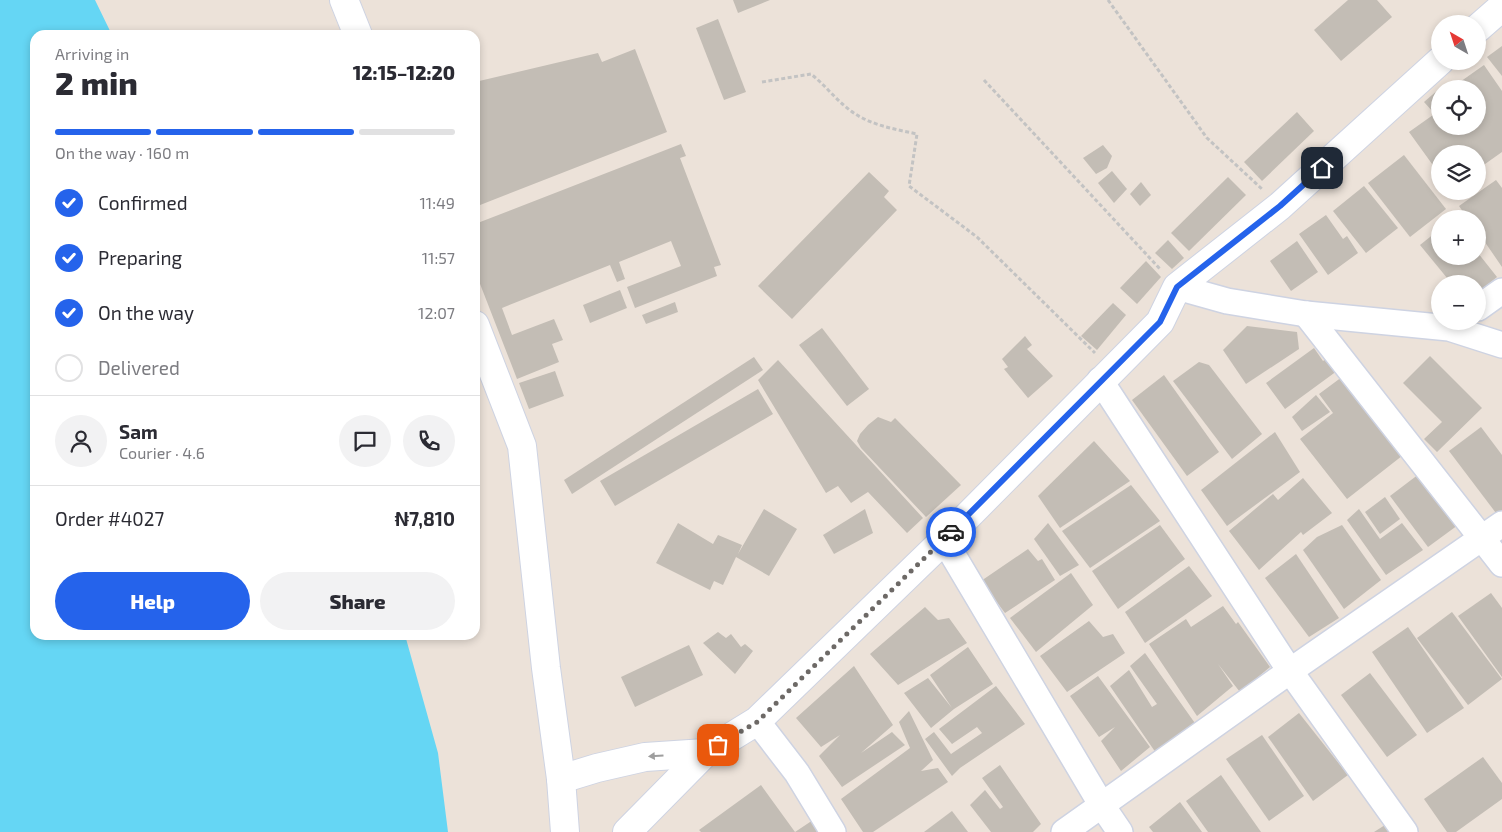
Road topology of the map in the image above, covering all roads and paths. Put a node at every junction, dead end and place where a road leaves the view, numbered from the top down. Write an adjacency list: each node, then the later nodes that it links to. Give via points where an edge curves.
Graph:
1 (344, 0): 5 (street)
2 (1108, 0): 9 (path, via 1208,138)
3 (1502, 7): 4 (street)
4 (1486, 21)
5 (356, 30)
6 (1431, 69): 9 (street)
7 (984, 80): 10 (path)
8 (762, 82): 18 (path, via 810,74 851,111 880,126 917,134 909,186 977,237)
9 (1280, 206): 10 (street)
10 (1177, 287): 13 (street, via 1227,301); 18 (street, via 1160,322)
11 (1502, 290): 12 (street)
12 (1486, 302)
13 (1306, 314): 14 (street); 19 (street)
14 (1431, 323)
15 (1466, 330): 17 (street)
16 (480, 338): 25 (street, via 522,446)
17 (1502, 345)
18 (1106, 375): 20 (street); 22 (street)
19 (1492, 531): 21 (street); 22 (street)
20 (944, 540): 23 (street); 26 (street)
21 (1502, 564)
22 (1290, 670): 26 (street); 32 (street)
23 (757, 722): 24 (street); 29 (street, via 797,773)
24 (705, 753): 25 (street, one-way to 25, via 645,757); 28 (street)
25 (561, 780): 27 (street)
26 (1101, 804): 30 (street); 31 (street)
27 (564, 832)
28 (627, 832)
29 (834, 832)
30 (1064, 832)
31 (1120, 832)
32 (1405, 832)

